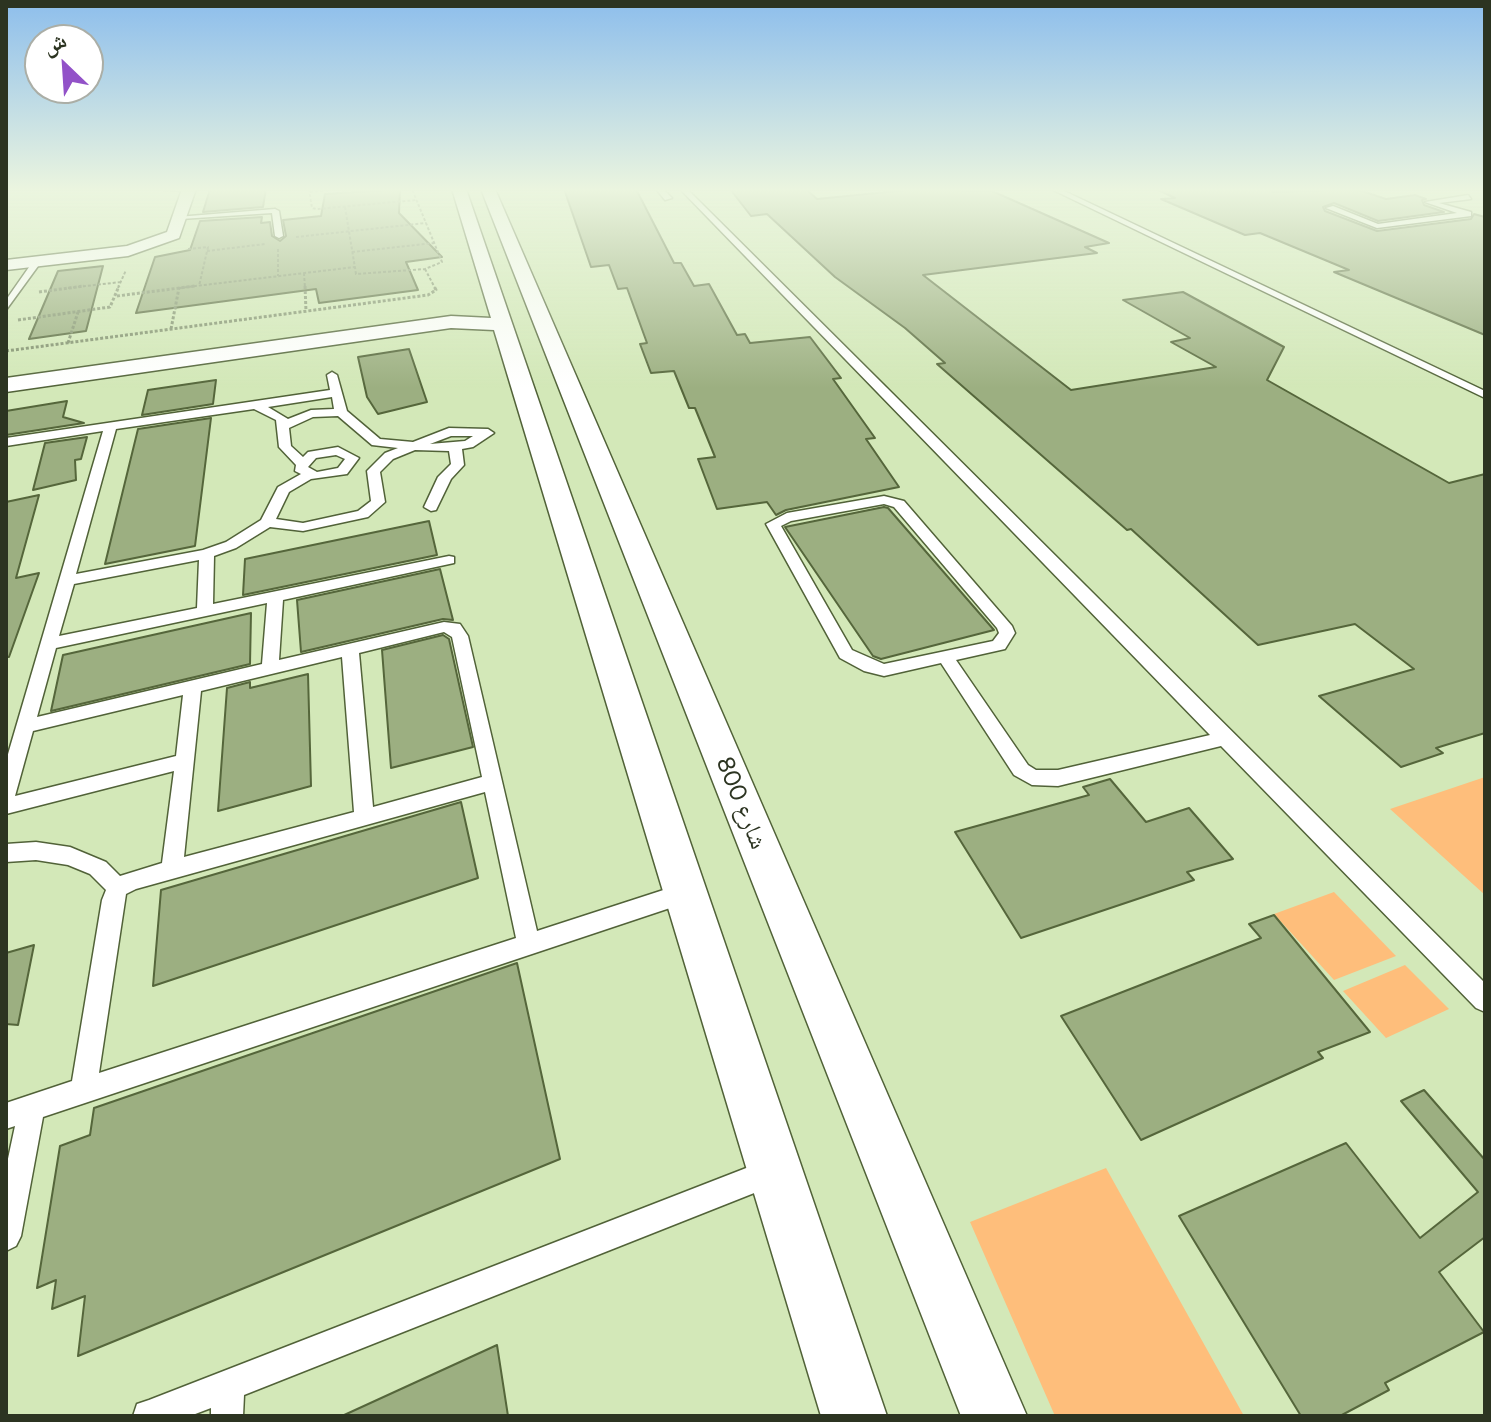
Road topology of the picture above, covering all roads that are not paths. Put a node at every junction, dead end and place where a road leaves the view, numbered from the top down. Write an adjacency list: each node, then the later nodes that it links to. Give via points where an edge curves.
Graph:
1 (92, 255): 7 (street)
2 (491, 255): 10 (street, شارع 800)
3 (500, 255): 25 (street, شارع 800)
4 (749, 255): 42 (lane)
5 (1193, 255): 17 (lane)
6 (1216, 255): 14 (lane)
7 (37, 262): 8 (street); 9 (lane)
8 (6, 265)
9 (6, 307)
10 (497, 311): 12 (street, via 440,323); 27 (street, شارع 800)
11 (6, 373): 12 (street)
12 (47, 373): 15 (street)
13 (332, 375): 16 (lane)
14 (1471, 375)
15 (6, 385)
16 (336, 393): 18 (lane); 19 (lane)
17 (1485, 395)
18 (254, 405): 20 (lane, via 276,412); 21 (lane)
19 (341, 412): 20 (lane, via 311,414); 23 (lane, via 376,442)
20 (285, 425): 28 (lane, via 285,447)
21 (111, 426): 22 (lane); 33 (lane)
22 (6, 442)
23 (415, 447): 24 (lane); 24 (lane, via 449,432 488,433); 26 (lane); 30 (lane, via 378,463 373,471 378,502 363,514 303,527)
24 (455, 447): 29 (lane, via 458,465 445,477)
25 (598, 457): 27 (street); 61 (street, شارع 800)
26 (353, 458): 28 (lane, via 342,471 324,476); 28 (lane, via 346,452 312,455)
27 (546, 465): 51 (street, شارع 800)
28 (305, 469): 30 (lane, via 283,490)
29 (431, 507)
30 (267, 522): 31 (lane)
31 (207, 554): 33 (lane); 35 (lane)
32 (449, 560): 34 (lane)
33 (66, 581): 36 (lane)
34 (275, 597): 35 (lane); 39 (lane)
35 (205, 611): 36 (lane)
36 (48, 644): 41 (lane)
37 (350, 650): 39 (lane); 44 (lane, via 454,628); 47 (lane)
38 (945, 656): 38 (lane, via 999,645 1007,633 899,504 884,500 773,524 846,654 884,670); 42 (lane, via 1021,770 1032,777 1058,778)
39 (270, 668): 40 (lane)
40 (193, 687): 41 (lane); 43 (lane)
41 (26, 726): 45 (lane)
42 (1226, 738): 53 (lane)
43 (184, 761): 46 (lane); 49 (lane)
44 (493, 782): 47 (lane); 52 (lane)
45 (6, 794)
46 (6, 806)
47 (364, 817): 49 (lane)
48 (6, 853): 50 (lane, via 70,856 98,868)
49 (172, 869): 50 (lane)
50 (118, 888): 54 (lane)
51 (685, 893): 52 (lane); 56 (street, شارع 800)
52 (529, 944): 54 (lane)
53 (1485, 1000)
54 (84, 1090): 55 (lane)
55 (19, 1112): 57 (lane)
56 (775, 1171): 58 (lane); 60 (street, شارع 800)
57 (6, 1236)
58 (228, 1401): 59 (lane)
59 (149, 1416)
60 (854, 1416)
61 (994, 1416)

